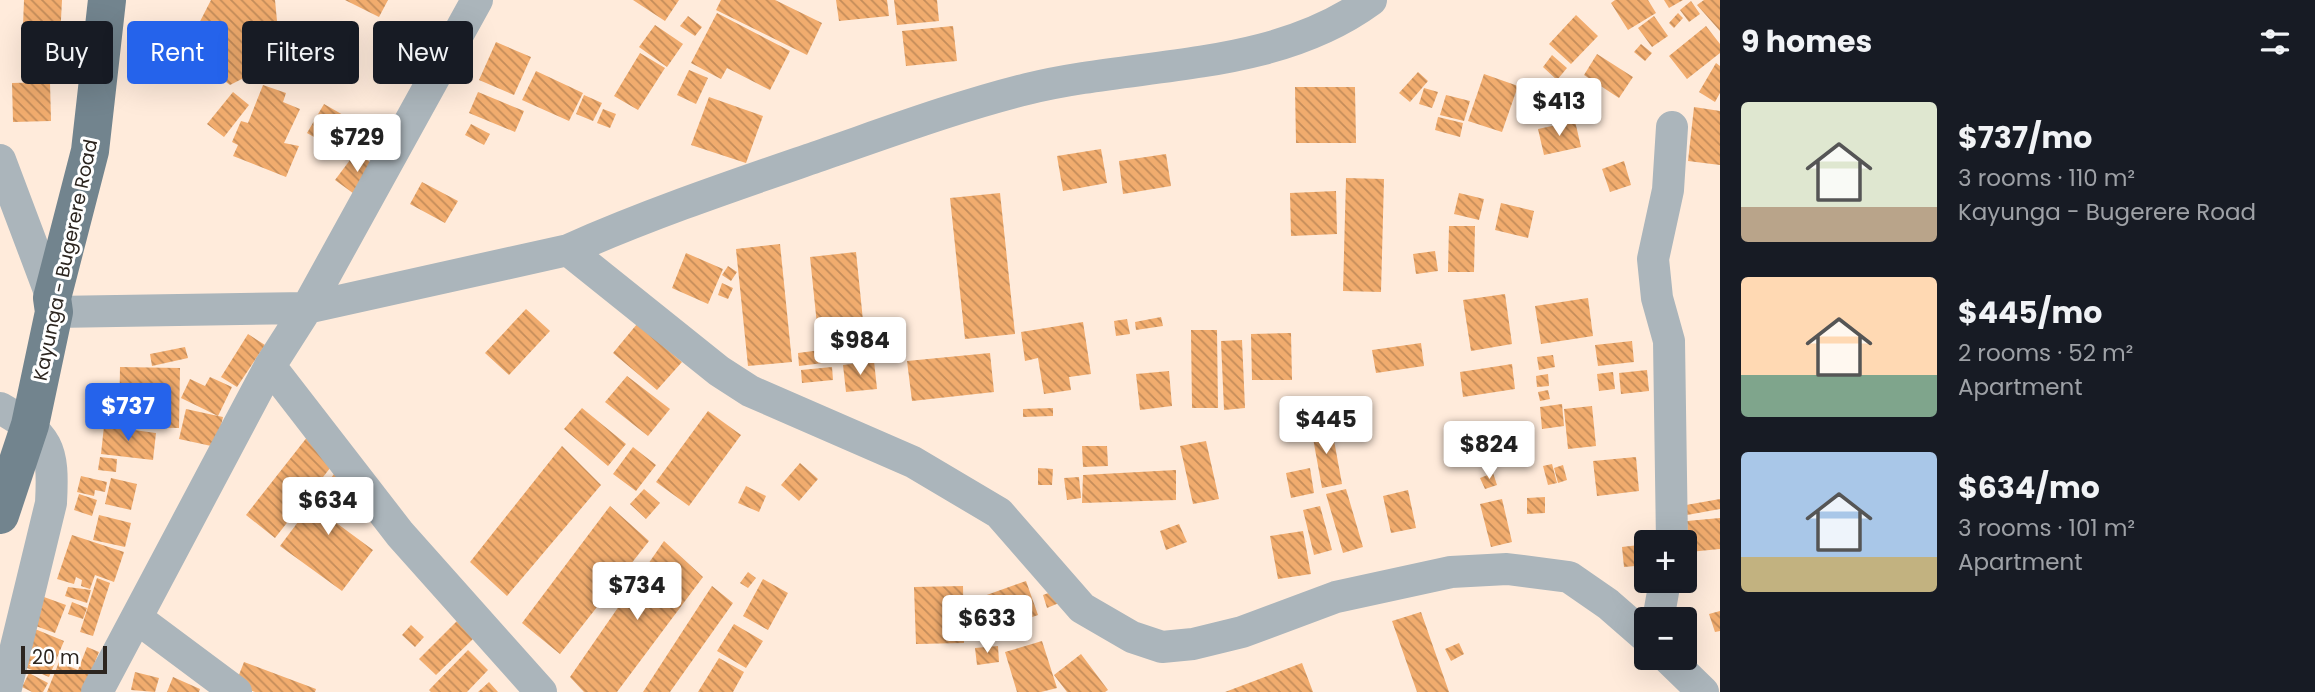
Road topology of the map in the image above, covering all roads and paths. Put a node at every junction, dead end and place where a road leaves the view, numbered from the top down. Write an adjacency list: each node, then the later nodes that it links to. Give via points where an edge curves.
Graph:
1 (107, 0): 7 (main road, Kayunga - Bugerere Road, via 90,151)
2 (477, 0): 8 (street)
3 (1371, 0): 6 (street, via 1311,35 1274,46 1031,88 960,107 678,204)
4 (1672, 127): 12 (street, via 1668,190 1653,259 1657,298 1669,341)
5 (0, 160): 7 (street)
6 (568, 250): 8 (street); 14 (street, via 750,391 913,462 999,513 1082,608 1132,637 1162,647 1193,644 1348,595 1451,572 1507,569 1569,577)
7 (53, 305): 8 (street); 10 (main road, Kayunga - Bugerere Road)
8 (307, 308): 9 (street)
9 (270, 366): 13 (street); 19 (street, via 400,534)
10 (15, 417): 11 (main road, Kayunga - Bugerere Road); 16 (street, via 48,446 52,477 51,503)
11 (0, 514)
12 (1672, 530)
13 (138, 619): 17 (street); 18 (street)
14 (1634, 627)
15 (1680, 670): 20 (street)
16 (5, 692)
17 (97, 692)
18 (236, 692)
19 (541, 692)
20 (1703, 692)

